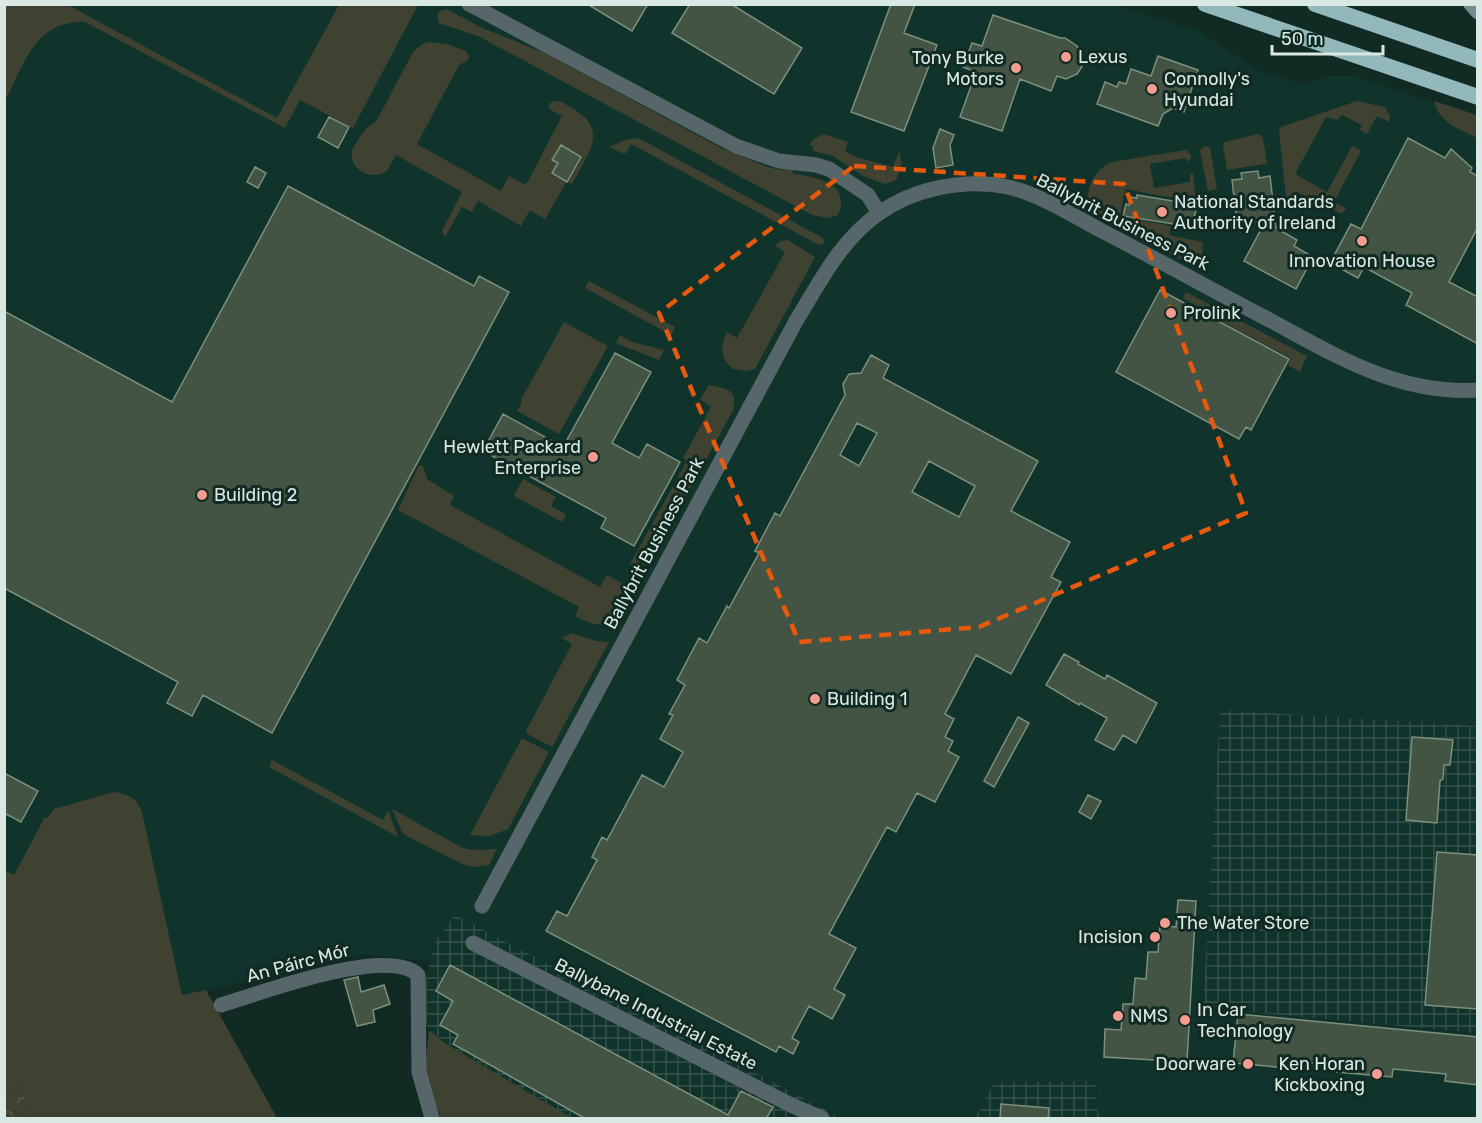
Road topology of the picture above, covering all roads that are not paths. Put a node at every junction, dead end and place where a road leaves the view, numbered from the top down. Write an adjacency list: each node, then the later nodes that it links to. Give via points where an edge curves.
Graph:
1 (469, 4): 8 (street, via 736,146 779,161 830,169 868,195)
2 (1205, 4): 7 (highway)
3 (1315, 4): 6 (highway)
4 (1471, 4): 5 (main road)
5 (1478, 12)
6 (1478, 60)
7 (1478, 97)
8 (879, 213): 9 (street, Ballybrit Business Park, via 911,196 954,185 1006,187 1075,217 1361,369 1414,386); 10 (street, Ballybrit Business Park, via 838,252 796,321)
9 (1478, 390)
10 (482, 906)
11 (473, 943): 14 (street, Ballybane Industrial Estate)
12 (221, 1005): 13 (street, An Páirc Mór, via 352,967 387,964 412,969 418,975 419,1072)
13 (432, 1119)
14 (822, 1119)

